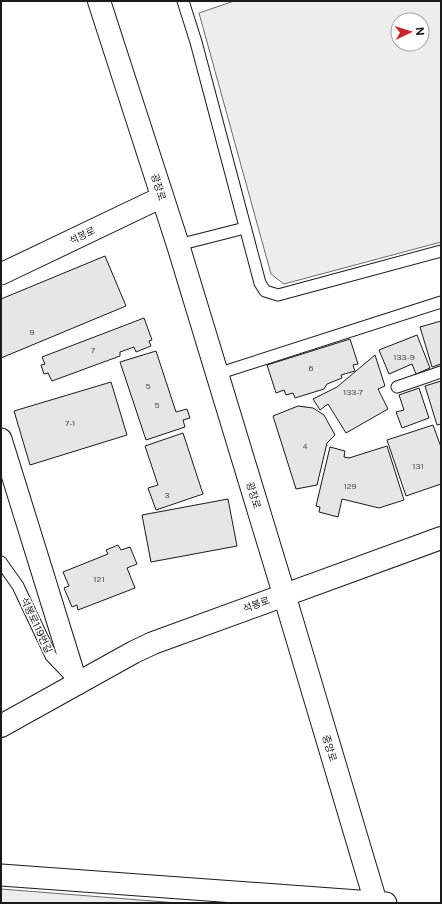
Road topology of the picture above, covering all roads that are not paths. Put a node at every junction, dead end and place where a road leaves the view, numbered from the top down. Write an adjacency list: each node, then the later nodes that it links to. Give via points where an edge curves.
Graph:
1 (99, 1): 3 (street, 광장로)
2 (183, 1): 4 (lane)
3 (162, 197): 5 (street, 광장로); 7 (street, 석봉로)
4 (245, 228): 5 (lane); 6 (lane, via 260,283 265,291 278,295)
5 (178, 245): 10 (street, 광장로)
6 (441, 251)
7 (1, 274)
8 (441, 302): 10 (lane)
9 (441, 372): 11 (lane)
10 (217, 374): 15 (street, 광장로)
11 (397, 387)
12 (1, 439): 16 (street)
13 (441, 538): 15 (street, 석봉로)
14 (1, 562): 16 (lane, 석봉로119번길, via 18,586 51,656)
15 (284, 594): 16 (street, 석봉로, via 153,643); 19 (street, 중앙로)
16 (77, 684): 17 (street, 석봉로)
17 (1, 726)
18 (1, 875): 19 (street)
19 (379, 902)

